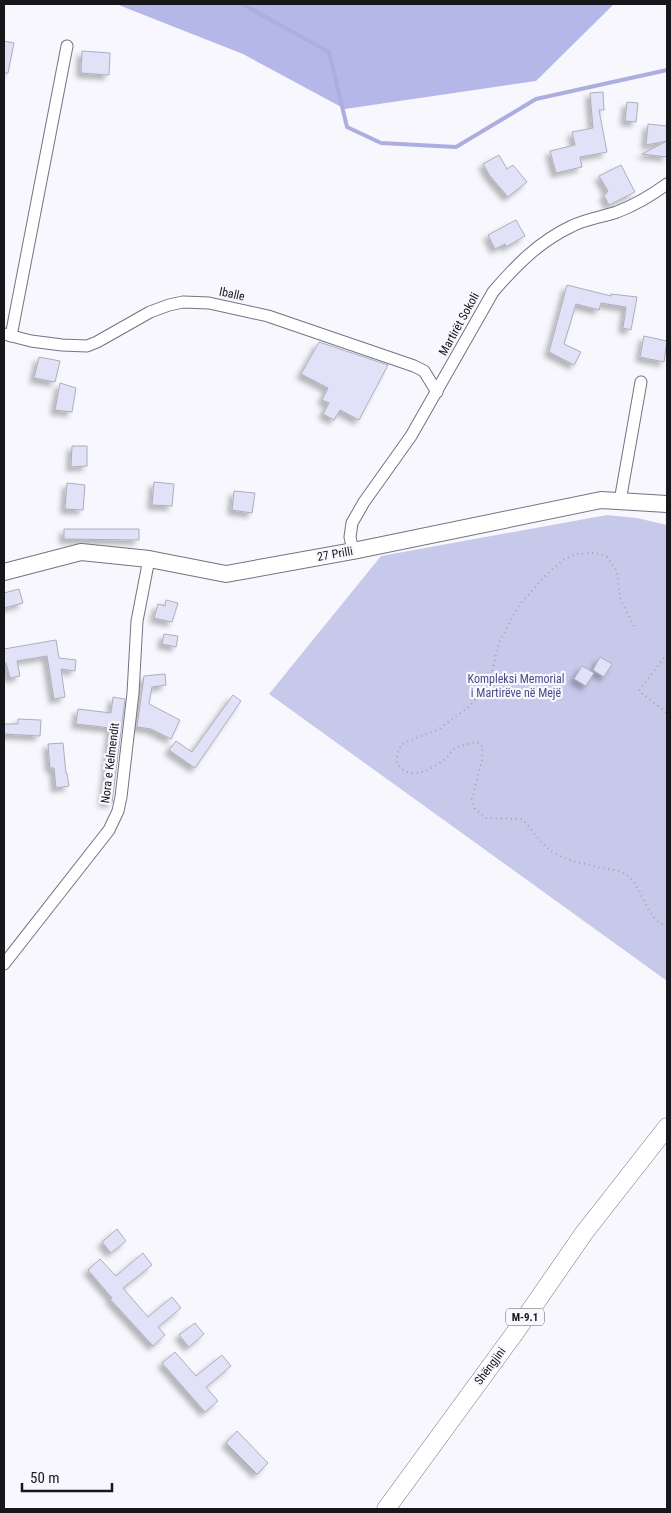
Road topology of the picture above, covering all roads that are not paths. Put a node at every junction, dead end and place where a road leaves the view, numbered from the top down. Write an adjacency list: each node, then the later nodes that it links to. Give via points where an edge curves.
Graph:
1 (67, 46): 3 (street, Iballe)
2 (667, 184): 5 (street, Martirët Sokoli, via 619,211 574,225 543,242 509,272 493,292)
3 (7, 335): 5 (street, Iballe, via 32,341 87,346 150,312 183,302 209,303 268,316 414,366 424,371)
4 (641, 382): 6 (street)
5 (437, 392): 8 (street, Martirët Sokoli, via 352,523 350,538)
6 (620, 501): 7 (street, 27 Prilli); 8 (street, 27 Prilli, via 601,500)
7 (667, 504)
8 (353, 551): 9 (street, 27 Prilli, via 226,574)
9 (149, 559): 10 (street, 27 Prilli, via 81,552); 11 (street, Nora e Kelmendit, via 138,621 133,693 118,811 109,830)
10 (4, 572)
11 (4, 964)
12 (667, 1127): 13 (main road, Shëngjini / M-9.1, via 590,1225)
13 (386, 1509)

